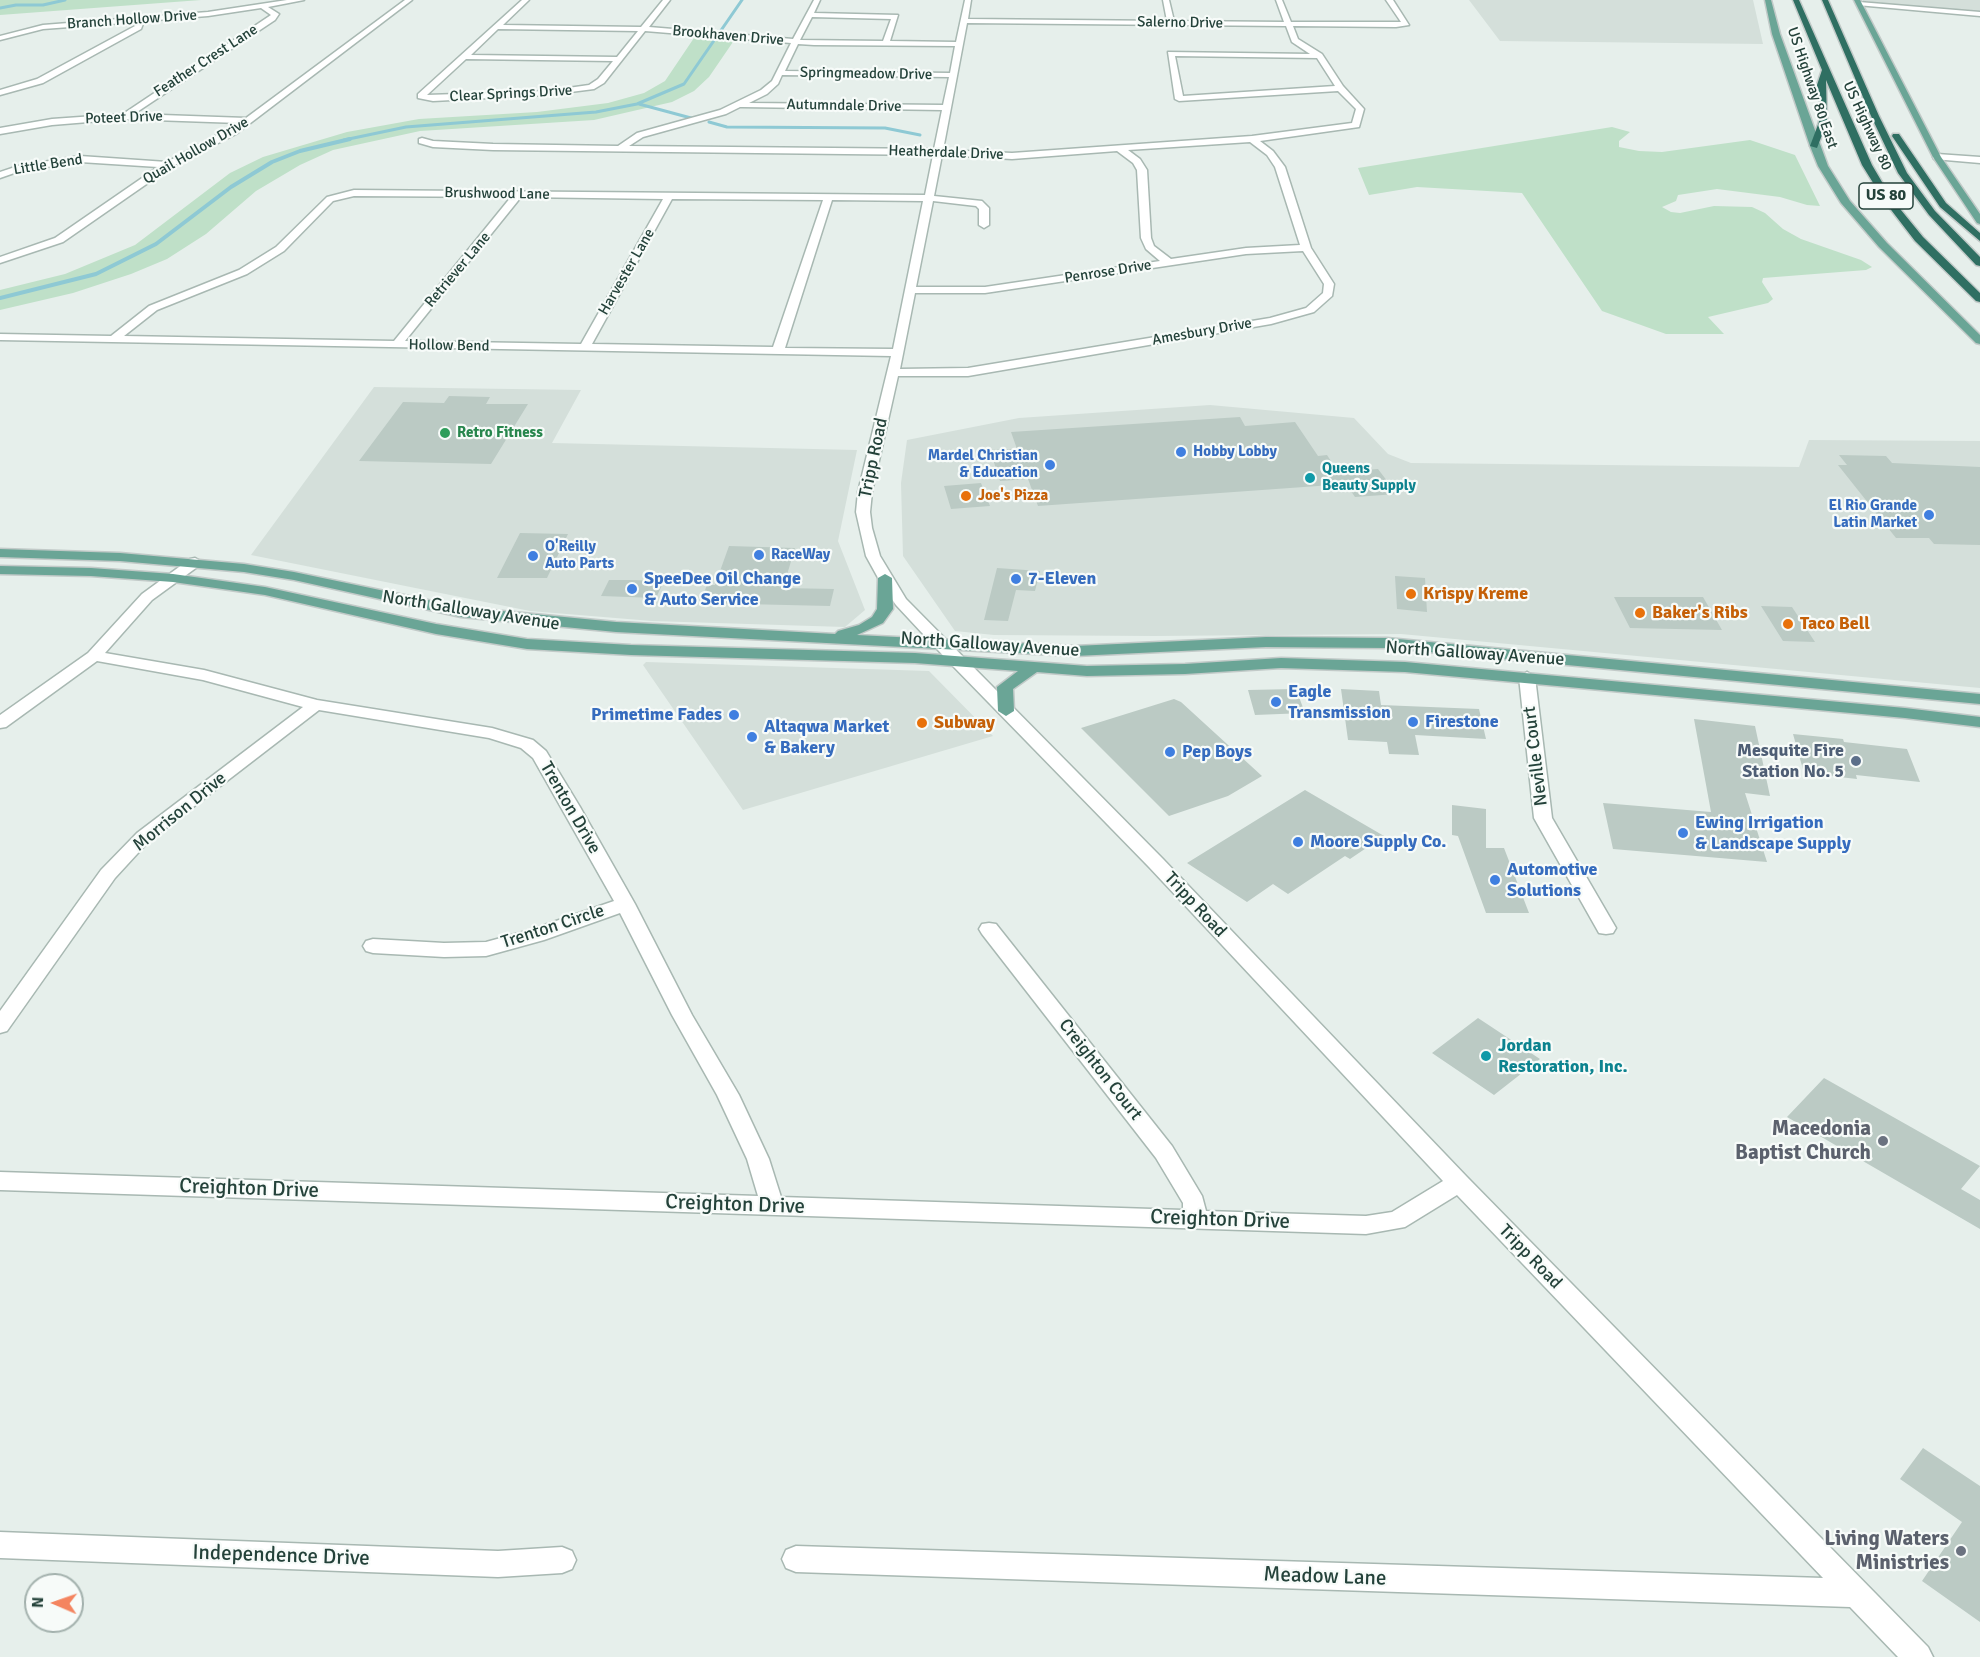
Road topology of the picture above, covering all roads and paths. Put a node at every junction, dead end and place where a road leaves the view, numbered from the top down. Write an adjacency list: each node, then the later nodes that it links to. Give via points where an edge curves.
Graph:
1 (301, 0): 15 (street, Branch Hollow Drive)
2 (409, 0): 42 (street, Quail Hollow Drive)
3 (526, 0): 24 (street)
4 (658, 0): 5 (street)
5 (667, 0): 25 (street, Clear Springs Drive)
6 (817, 0): 18 (street)
7 (968, 0): 20 (street, Tripp Road)
8 (1166, 0): 22 (street)
9 (1279, 0): 23 (street)
10 (1389, 0): 23 (street, Salerno Drive, via 1404,24)
11 (1768, 0): 46 (main road, US Highway 80 East)
12 (1796, 0): 33 (highway, US 80)
13 (1825, 0): 21 (highway, US 80)
14 (1858, 2): 17 (street); 50 (main road)
15 (262, 6): 19 (street, Branch Hollow Drive); 40 (street, Feather Crest Lane, via 275,14 272,18)
16 (1839, 9): 21 (highway)
17 (1980, 14)
18 (809, 15): 27 (street); 28 (street, via 895,17)
19 (141, 20): 26 (street, Branch Hollow Drive, via 43,27); 37 (street, via 138,27 40,81)
20 (963, 21): 22 (street, Salerno Drive); 29 (street, Tripp Road)
21 (1835, 22): 41 (highway, US 80)
22 (1171, 23): 23 (street, Salerno Drive)
23 (1289, 24): 30 (street, Heatherdale Drive, via 1294,40)
24 (497, 27): 25 (street, Brookhaven Drive); 31 (street)
25 (643, 29): 27 (street, Brookhaven Drive); 32 (street, Clear Springs Drive)
26 (0, 38)
27 (795, 41): 28 (street, Brookhaven Drive); 34 (street)
28 (886, 43): 29 (street, Brookhaven Drive)
29 (959, 44): 35 (street, Tripp Road)
30 (1319, 56): 36 (street, Heatherdale Drive); 36 (street, via 1171,54 1179,99)
31 (464, 57): 32 (street); 32 (street, Clear Springs Drive, via 421,96 580,90 600,83)
32 (620, 59)
33 (1826, 70): 46 (highway, via 1821,84 1823,122); 66 (highway, US Highway 80 / US 80, via 1867,165 1888,200 1919,239)
34 (779, 73): 35 (street, Springmeadow Drive); 38 (street, via 767,89)
35 (953, 75): 39 (street, Tripp Road)
36 (1340, 88): 44 (street, Heatherdale Drive, via 1360,109 1356,125)
37 (0, 93)
38 (741, 105): 39 (street, Autumndale Drive); 47 (street, via 640,135)
39 (947, 108): 49 (street, Tripp Road)
40 (125, 116): 42 (street, Poteet Drive); 43 (street, Poteet Drive)
41 (1875, 116): 60 (highway, via 1893,133 1947,210); 64 (highway, US Highway 80 / US 80, via 1916,192)
42 (249, 121): 52 (street, Quail Hollow Drive)
43 (0, 131)
44 (1252, 139): 48 (street, Heatherdale Drive); 61 (street, Amesbury Drive, via 1280,167)
45 (422, 141): 47 (street, Heatherdale Drive, via 493,147)
46 (1814, 146): 69 (main road, US Highway 80 East, via 1846,203)
47 (622, 147): 49 (street, Heatherdale Drive)
48 (1120, 149): 49 (street, Heatherdale Drive, via 1012,156); 63 (street, via 1137,161 1142,170 1146,238 1150,247)
49 (937, 152): 57 (street, Tripp Road)
50 (1937, 157): 51 (street); 58 (main road)
51 (1980, 160)
52 (168, 165): 53 (street, Little Bend, via 80,159); 62 (street, Quail Hollow Drive, via 59,240)
53 (0, 175)
54 (519, 194): 55 (street, Brushwood Lane); 68 (street, Brushwood Lane, via 358,193 330,199 280,249 243,272 153,308); 70 (street, Retriever Lane)
55 (669, 196): 56 (street, Brushwood Lane); 71 (street, Harvester Lane)
56 (828, 198): 57 (street, Brushwood Lane); 72 (street)
57 (928, 198): 59 (street, Brushwood Lane, via 979,203 984,208); 65 (street, Tripp Road)
58 (1980, 221)
59 (984, 225)
60 (1980, 238)
61 (1306, 248): 63 (street, Penrose Drive, via 1246,251); 74 (street, Amesbury Drive, via 1329,284 1328,294 1310,310 1291,316 968,372)
62 (0, 260)
63 (1168, 262): 65 (street, Penrose Drive, via 993,289)
64 (1980, 263)
65 (909, 290): 73 (street, Tripp Road)
66 (1980, 300)
67 (0, 337): 68 (street, Hollow Bend)
68 (112, 340): 70 (street, Hollow Bend)
69 (1980, 341)
70 (396, 345): 71 (street, Hollow Bend)
71 (584, 348): 72 (street, Hollow Bend)
72 (778, 351): 73 (street, Hollow Bend)
73 (898, 353): 74 (street, Tripp Road)
74 (893, 373): 79 (street, Tripp Road, via 863,512 873,556)
75 (0, 553): 76 (main road, North Galloway Avenue)
76 (195, 562): 78 (street); 80 (main road, North Galloway Avenue, via 294,576)
77 (0, 570): 78 (main road, North Galloway Avenue)
78 (173, 578): 81 (main road, North Galloway Avenue, via 265,591); 85 (street, via 147,597)
79 (885, 578): 82 (main road, via 885,609 878,620 848,633); 83 (street, Tripp Road, via 901,602)
80 (406, 600): 81 (main road); 82 (main road, North Galloway Avenue, via 461,612 555,622)
81 (382, 617): 87 (main road, North Galloway Avenue, via 539,645)
82 (811, 637): 83 (main road, North Galloway Avenue)
83 (941, 643): 84 (main road, North Galloway Avenue, via 1075,651 1326,641); 87 (street, Tripp Road)
84 (1525, 655): 86 (main road, North Galloway Avenue); 89 (main road)
85 (94, 656): 93 (street, Trenton Drive, via 204,675); 97 (street)
86 (1575, 660): 90 (main road); 91 (main road, North Galloway Avenue)
87 (957, 661): 88 (main road, North Galloway Avenue); 94 (street, Tripp Road)
88 (1032, 668): 89 (main road, North Galloway Avenue, via 1099,671 1314,664); 94 (main road, via 1005,687)
89 (1527, 676): 90 (main road, North Galloway Avenue); 99 (street, Neville Court, via 1544,818)
90 (1579, 682): 95 (main road, North Galloway Avenue)
91 (1896, 691): 92 (main road, North Galloway Avenue); 95 (main road)
92 (1980, 699)
93 (316, 705): 98 (street, Trenton Drive, via 492,733 527,744 540,755); 102 (street, Morrison Drive, via 143,837 108,874)
94 (1006, 711): 104 (street, Tripp Road)
95 (1905, 713): 96 (main road, North Galloway Avenue)
96 (1980, 722)
97 (0, 723)
98 (625, 903): 101 (street, Trenton Circle, via 486,949); 105 (street, Trenton Drive, via 728,1095 758,1159)
99 (1606, 928)
100 (989, 929): 106 (street, Creighton Court, via 1164,1152 1194,1202)
101 (373, 945)
102 (0, 1026)
103 (0, 1181): 105 (street, Creighton Drive)
104 (1459, 1183): 106 (street, Creighton Drive, via 1397,1220 1366,1225); 110 (street, Tripp Road)
105 (772, 1206): 106 (street, Creighton Drive)
106 (1195, 1220)
107 (0, 1545): 108 (street, Independence Drive, via 498,1564)
108 (562, 1560)
109 (795, 1560): 110 (street, Meadow Lane)
110 (1854, 1593): 111 (street, Tripp Road)
111 (1918, 1657)

